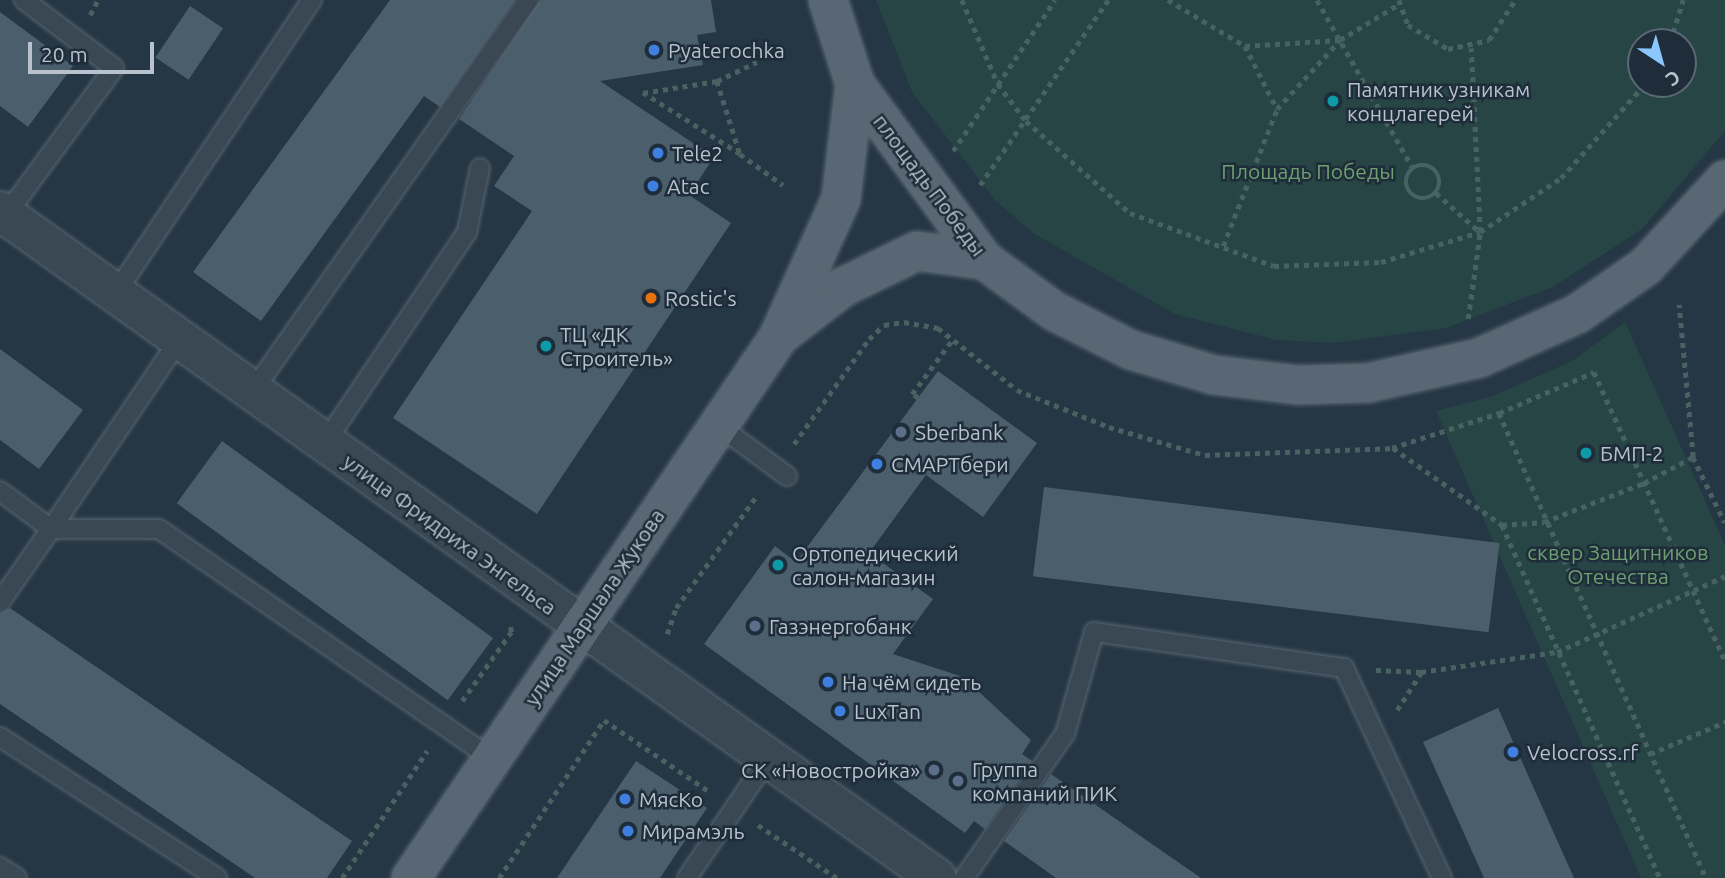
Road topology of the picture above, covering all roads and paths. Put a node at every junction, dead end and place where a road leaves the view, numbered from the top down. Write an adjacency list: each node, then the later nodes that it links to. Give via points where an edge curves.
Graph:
1 (24, 0): 32 (lane, via 114,68)
2 (312, 0): 36 (lane)
3 (529, 0): 43 (lane)
4 (828, 0): 19 (main road, площадь Победы)
5 (962, 0): 20 (path)
6 (1055, 0): 20 (path)
7 (1108, 0): 23 (path)
8 (1168, 0): 15 (path)
9 (1317, 0): 14 (path)
10 (1515, 0): 16 (path, via 1503,27)
11 (1683, 0): 13 (path)
12 (1399, 2): 14 (path); 16 (path, via 1426,41)
13 (1674, 28)
14 (1340, 40): 15 (path); 22 (path); 27 (path)
15 (1245, 46): 22 (path)
16 (1471, 48): 33 (path)
17 (757, 62): 18 (path)
18 (717, 81): 24 (path); 24 (path, via 643,93)
19 (855, 84): 35 (main road, площадь Победы); 40 (main road, via 841,199)
20 (998, 84): 23 (path); 25 (path)
21 (1632, 98): 33 (path, via 1561,178)
22 (1277, 109): 34 (path)
23 (1026, 121): 28 (path, via 981,186); 34 (path, via 1130,213)
24 (740, 154): 30 (path)
25 (948, 157)
26 (480, 168): 47 (lane, via 467,232)
27 (1413, 168): 31 (path, via 1435,169); 31 (path, via 1406,181 1411,193 1424,199)
28 (972, 180)
29 (1725, 180): 35 (main road, площадь Победы, via 1646,266 1577,314 1479,358 1368,383 1299,385 1214,374 1131,350 1054,311)
30 (783, 185)
31 (1436, 193): 33 (path)
32 (3, 213): 36 (street, улица Фридриха Энгельса)
33 (1479, 232): 34 (path, via 1381,262 1274,266); 39 (path)
34 (1222, 247)
35 (984, 260): 40 (main road, via 917,251 843,287)
36 (115, 294): 42 (street, улица Фридриха Энгельса)
37 (1679, 305): 49 (path)
38 (904, 322): 41 (path, via 938,328)
39 (1468, 323)
40 (778, 338): 46 (main road, улица Маршала Жукова)
41 (953, 339): 44 (path, via 912,394); 48 (path, via 1017,390 1109,427 1205,455)
42 (179, 340): 43 (street, улица Фридриха Энгельса); 56 (lane)
43 (252, 393): 47 (street, улица Фридриха Энгельса)
44 (918, 398)
45 (1499, 413): 48 (path); 51 (path, via 1594,372); 53 (path)
46 (718, 425): 50 (lane); 60 (main road, улица Маршала Жукова)
47 (324, 444): 60 (street, улица Фридриха Энгельса)
48 (1392, 448): 55 (path)
49 (1693, 457): 51 (path); 54 (path)
50 (787, 476)
51 (1644, 483): 53 (path); 58 (path)
52 (0, 491): 56 (lane)
53 (1544, 522): 55 (path); 61 (path)
54 (1725, 523)
55 (1502, 525): 62 (path)
56 (51, 529): 59 (lane); 70 (lane, via 159,529)
57 (1725, 576): 58 (path)
58 (1693, 590): 61 (path); 63 (path)
59 (0, 602)
60 (581, 628): 70 (main road, улица Маршала Жукова); 71 (street, улица Фридриха Энгельса)
61 (1597, 633): 62 (path); 69 (path)
62 (1557, 652): 65 (path); 83 (path)
63 (1725, 661)
64 (1344, 668): 65 (path); 68 (lane); 81 (lane, via 1094,632 1065,734)
65 (1421, 672): 68 (path)
66 (1725, 722): 69 (path)
67 (0, 737): 75 (lane)
68 (1378, 740): 82 (lane)
69 (1650, 754): 84 (path)
70 (492, 759): 76 (main road, улица Маршала Жукова)
71 (768, 759): 72 (lane); 80 (street, улица Фридриха Энгельса)
72 (734, 809): 77 (path, via 604,720); 78 (lane); 79 (path)
73 (0, 867): 74 (lane)
74 (17, 878)
75 (217, 878)
76 (411, 878)
77 (499, 878)
78 (687, 878)
79 (837, 878)
80 (937, 878)
81 (964, 878)
82 (1442, 878)
83 (1660, 878)
84 (1706, 878)

